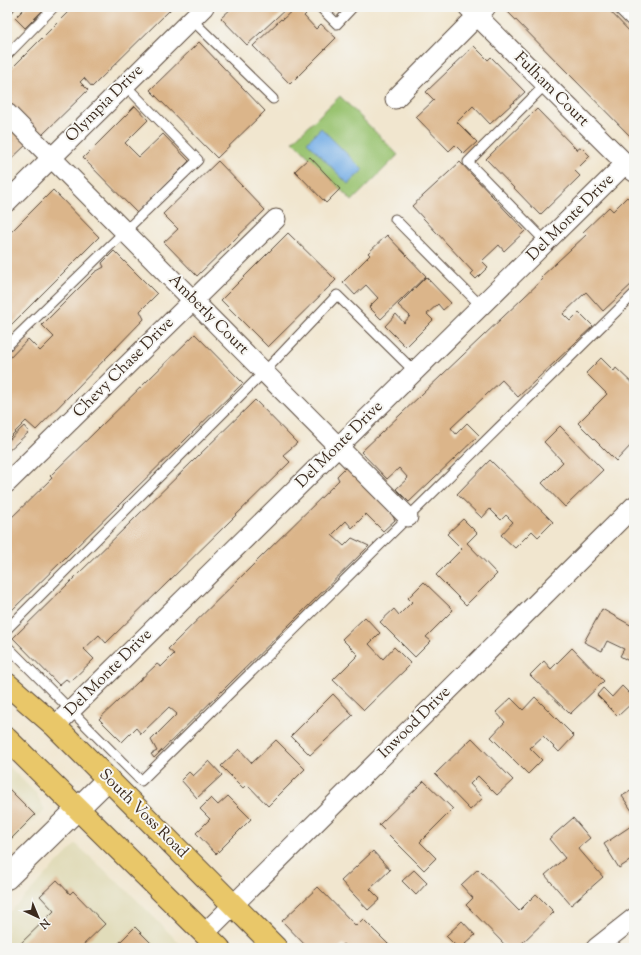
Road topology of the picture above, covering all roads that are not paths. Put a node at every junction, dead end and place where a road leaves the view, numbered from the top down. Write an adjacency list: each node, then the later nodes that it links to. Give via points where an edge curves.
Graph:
1 (10, 7): 6 (lane)
2 (54, 7): 10 (lane)
3 (320, 7): 4 (lane, via 337,24)
4 (353, 7)
5 (617, 7): 9 (lane)
6 (7, 10)
7 (477, 10): 11 (street, Fulham Court); 14 (street)
8 (197, 13): 12 (street, Olympia Drive); 13 (lane)
9 (634, 24)
10 (7, 55)
11 (546, 84): 17 (street, Fulham Court); 22 (lane, via 468,162)
12 (125, 85): 16 (street, Olympia Drive); 21 (lane, via 198,160)
13 (273, 99)
14 (395, 99)
15 (7, 113): 16 (street, Amberly Court)
16 (52, 158): 18 (street, Olympia Drive); 21 (street, Amberly Court)
17 (630, 168): 22 (street, Del Monte Drive)
18 (7, 202)
19 (276, 219): 24 (street, Chevy Chase Drive)
20 (395, 219): 25 (lane)
21 (124, 231): 24 (street, Amberly Court); 26 (lane)
22 (546, 242): 25 (street, Del Monte Drive)
23 (634, 294): 32 (lane)
24 (193, 300): 27 (street, Amberly Court); 30 (street, Chevy Chase Drive)
25 (481, 306): 28 (street, Del Monte Drive)
26 (7, 346)
27 (264, 372): 28 (lane, via 337,295); 29 (street, Amberly Court); 33 (lane)
28 (414, 372): 29 (street, Del Monte Drive)
29 (339, 447): 32 (street, Amberly Court); 36 (street, Del Monte Drive)
30 (7, 483)
31 (632, 514): 42 (street, Inwood Drive)
32 (408, 517): 36 (lane, via 140,781)
33 (7, 629)
34 (7, 646): 36 (lane)
35 (7, 684): 37 (main road, South Voss Road)
36 (71, 711): 37 (street, Del Monte Drive)
37 (55, 726): 39 (main road, South Voss Road)
38 (7, 739): 40 (main road)
39 (108, 779): 40 (street); 42 (main road, South Voss Road)
40 (78, 807): 41 (street); 44 (main road)
41 (7, 878)
42 (233, 904): 44 (street, Inwood Drive); 45 (main road, South Voss Road)
43 (634, 918): 46 (street)
44 (212, 941)
45 (276, 948)
46 (596, 948)

